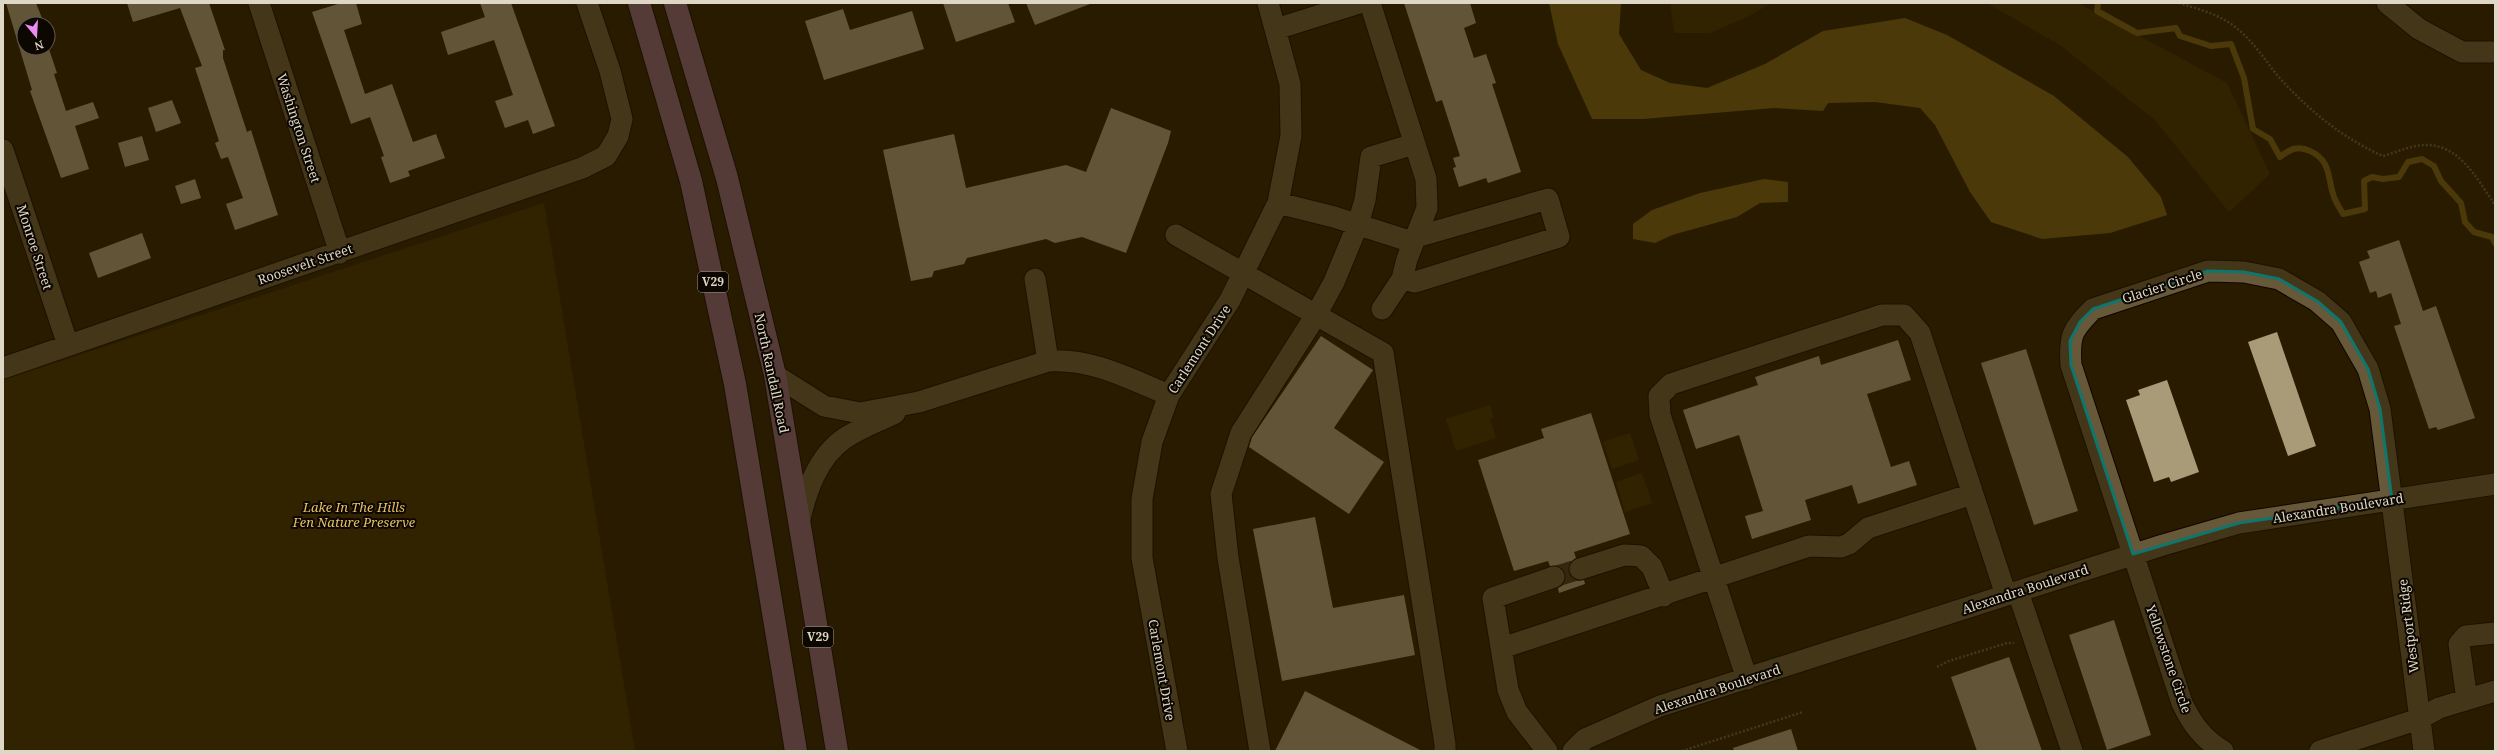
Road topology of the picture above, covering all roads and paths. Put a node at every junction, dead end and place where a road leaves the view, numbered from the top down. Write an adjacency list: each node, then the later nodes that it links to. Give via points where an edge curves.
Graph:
1 (259, 3): 19 (street, Washington Street)
2 (587, 3): 19 (street, Roosevelt Street, via 610,71 622,119 618,136 606,156 582,168)
3 (639, 3): 50 (main road, V29, via 691,181 734,376)
4 (675, 3): 28 (main road, North Randall Road / V29, via 727,178)
5 (1268, 3): 10 (street, Carlemont Drive)
6 (1359, 3): 10 (street)
7 (1370, 3): 12 (street)
8 (2179, 3): 15 (path, via 2227,21 2248,38 2278,76 2318,116 2358,144 2383,156 2417,146 2442,146 2464,161)
9 (2387, 3): 11 (street, via 2418,29 2462,52)
10 (1276, 29): 14 (street, Carlemont Drive, via 1290,84 1291,136)
11 (2495, 52)
12 (1414, 144): 16 (street, via 1371,157 1365,200); 18 (street, via 1426,179 1427,208)
13 (3, 150): 25 (street, Monroe Street)
14 (1278, 203): 16 (street); 20 (street, Carlemont Drive)
15 (2495, 205)
16 (1358, 224): 18 (street, via 1406,240); 24 (street, via 1334,282)
17 (1176, 234): 20 (street)
18 (1415, 237): 22 (street); 22 (street, via 1548,199 1560,237 1415,282)
19 (340, 253): 25 (street, Roosevelt Street)
20 (1244, 275): 24 (street); 29 (street, Carlemont Drive)
21 (1035, 279): 26 (street)
22 (1402, 279): 23 (street)
23 (1382, 309)
24 (1316, 315): 53 (street, via 1241,433 1221,494 1228,558); 54 (street, via 1383,352)
25 (68, 345): 27 (street, Roosevelt Street)
26 (1048, 361): 29 (street, via 1066,360 1108,369); 30 (street)
27 (3, 368)
28 (775, 375): 30 (street, via 824,406 832,408 860,413); 34 (main road, North Randall Road / V29)
29 (1169, 395): 52 (street, Carlemont Drive, via 1152,442 1142,499 1142,558)
30 (919, 402): 34 (street, via 845,438 824,459 804,499)
31 (2495, 484): 33 (street, Alexandra Boulevard)
32 (1972, 494): 38 (street, via 1868,528 1849,544 1841,547 1809,546); 38 (street, via 1920,333 1904,315 1882,315 1671,384 1658,396 1660,415); 39 (street)
33 (2392, 500): 35 (street, Alexandra Boulevard, via 2239,523); 35 (street, Glacier Circle, via 2380,409 2368,369 2341,322 2317,301 2279,279 2244,272 2208,271 2093,309 2080,322 2070,341 2071,364); 49 (street, Westport Ridge)
34 (799, 522): 51 (main road, North Randall Road / V29)
35 (2133, 554): 39 (street, Alexandra Boulevard); 59 (street, Yellowstone Circle, via 2182,703 2199,732 2208,742)
36 (1580, 569): 40 (street, via 1624,555 1642,556 1652,567)
37 (1554, 577): 43 (street, via 1493,598)
38 (1713, 577): 40 (street); 45 (street)
39 (2012, 594): 45 (street, Alexandra Boulevard); 58 (street)
40 (1664, 596): 43 (street)
41 (2495, 632): 47 (street, via 2466,636 2459,644)
42 (2020, 643): 44 (path, via 2007,643)
43 (1502, 648): 55 (street, via 1508,690 1517,712)
44 (1937, 667)
45 (1747, 679): 56 (street, Alexandra Boulevard, via 1660,706 1585,739)
46 (2495, 691): 47 (street)
47 (2467, 699): 49 (street, via 2439,708)
48 (1803, 712): 57 (path)
49 (2419, 719): 60 (street); 61 (street, Westport Ridge)
50 (796, 751)
51 (837, 751)
52 (1177, 751)
53 (1260, 751)
54 (1445, 751)
55 (1547, 751)
56 (1573, 751)
57 (1682, 751)
58 (2072, 751)
59 (2223, 751)
60 (2320, 751)
61 (2424, 751)

